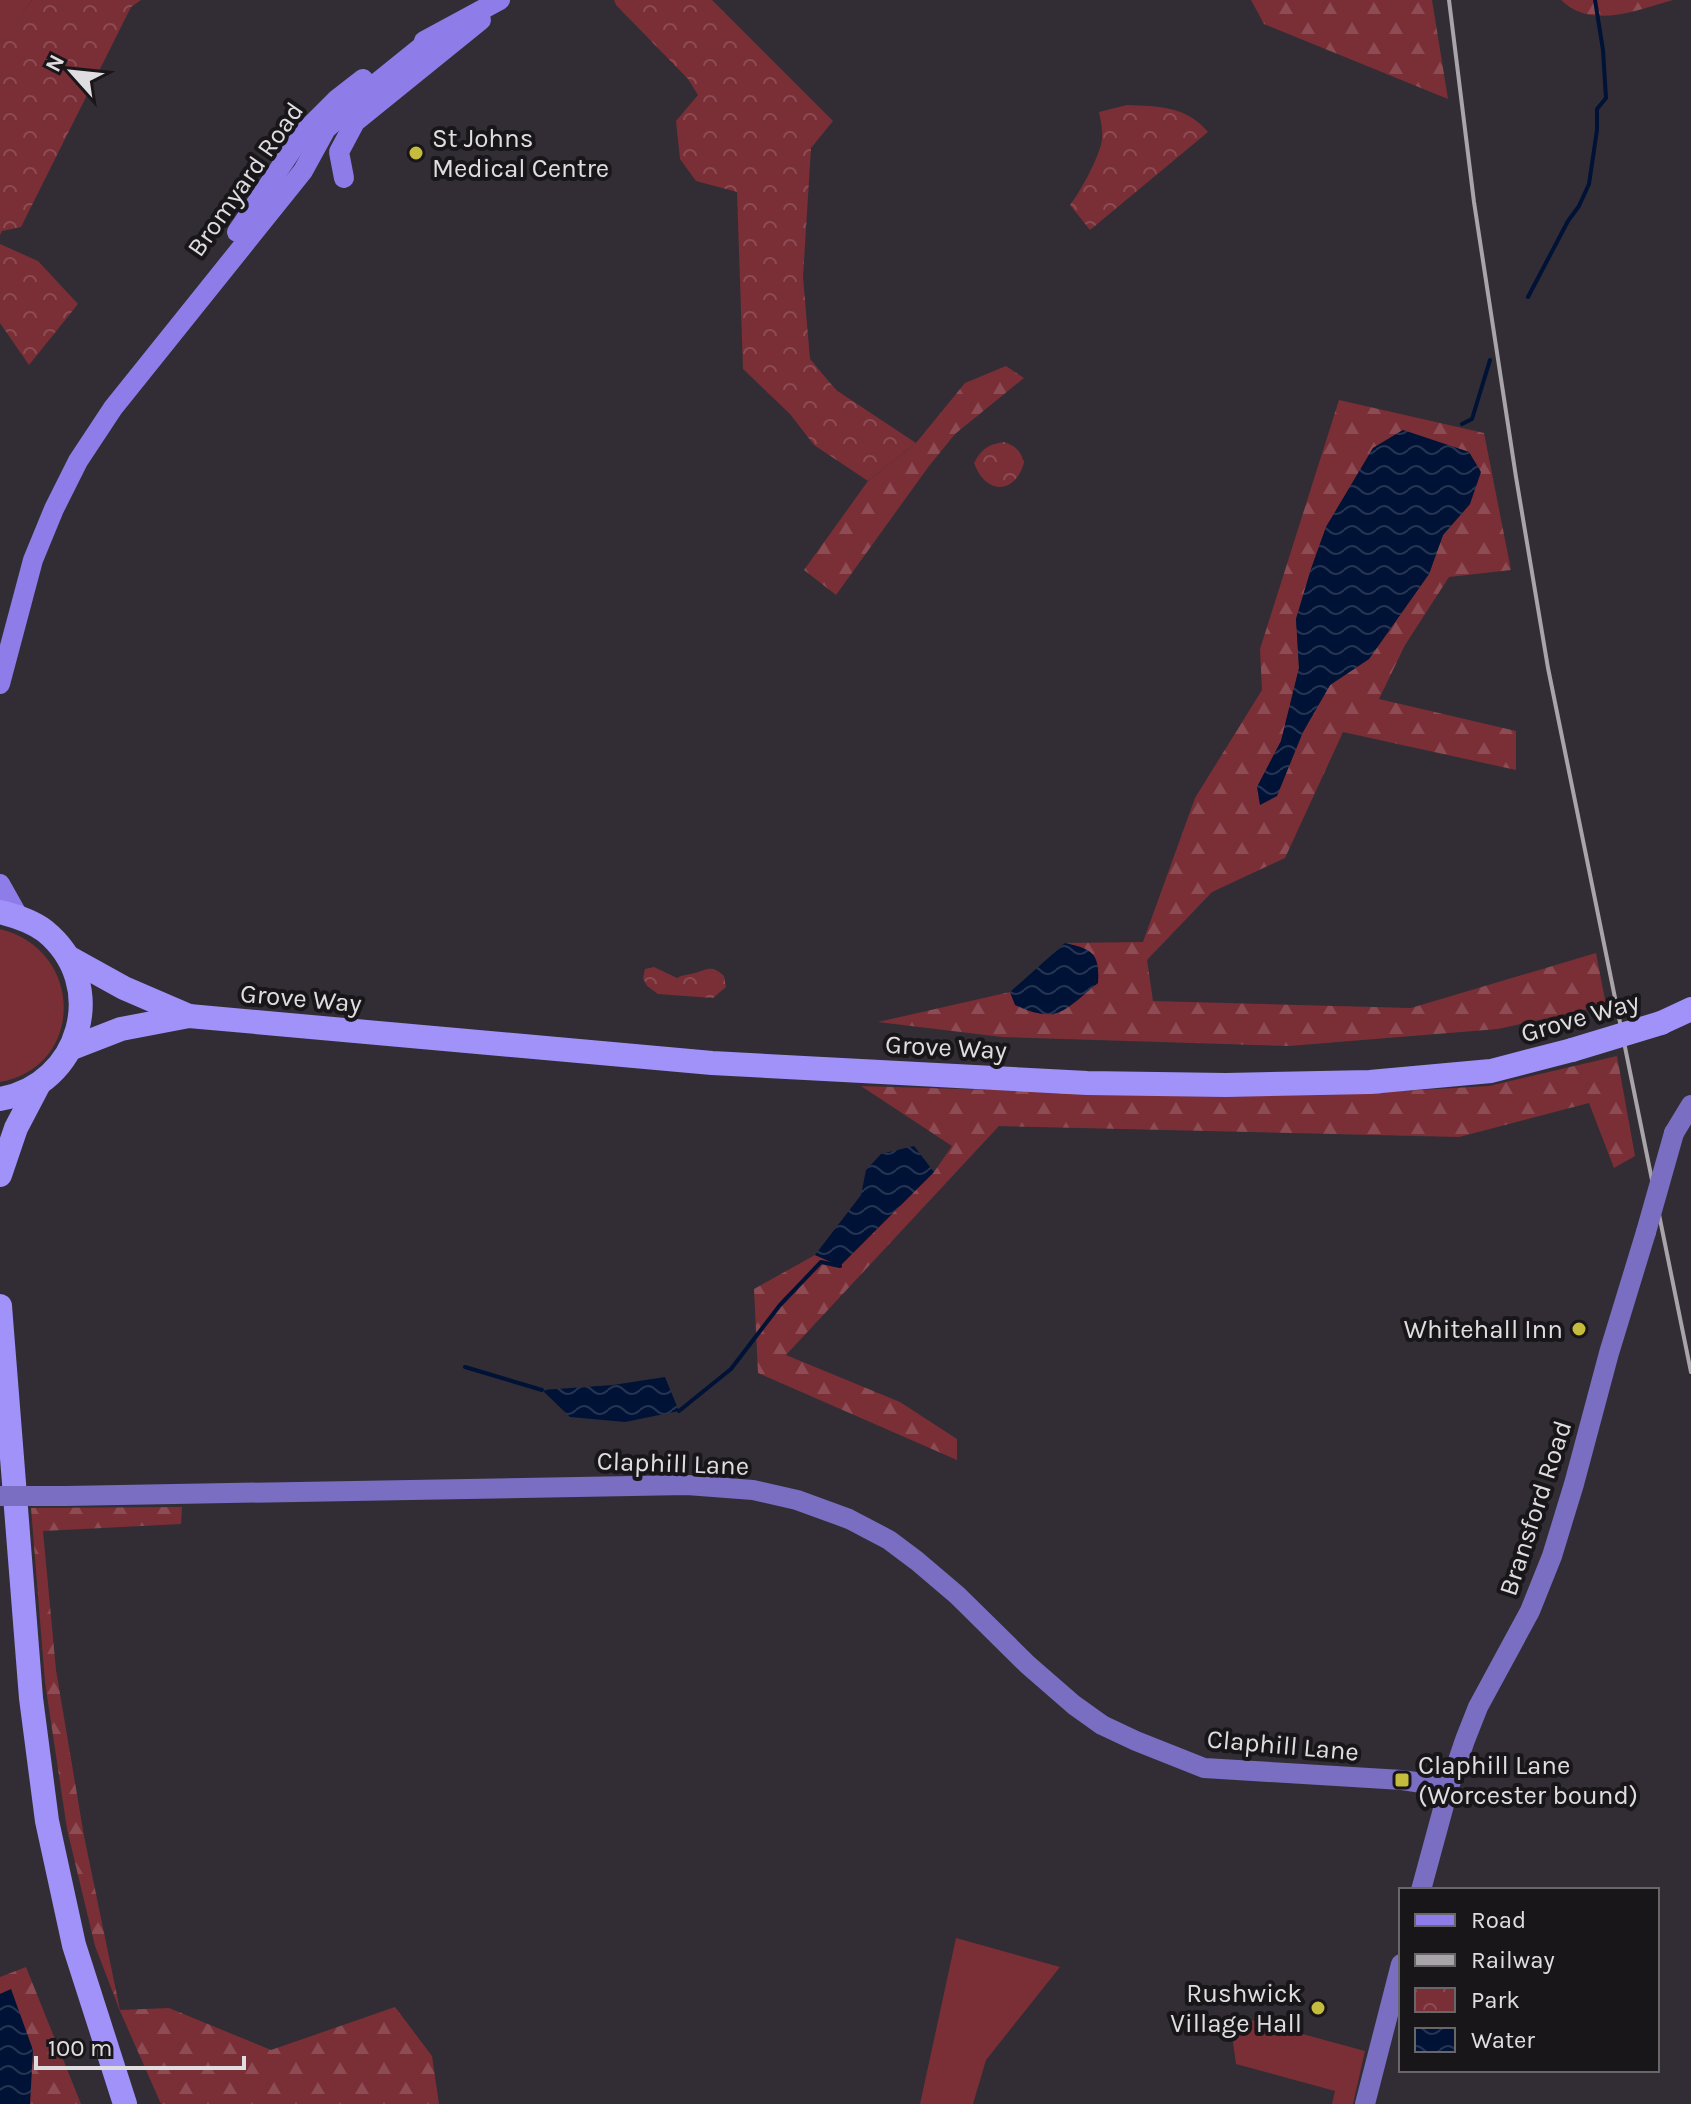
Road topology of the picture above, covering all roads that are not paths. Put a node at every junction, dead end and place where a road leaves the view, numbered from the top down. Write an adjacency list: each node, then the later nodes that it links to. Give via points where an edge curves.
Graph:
1 (503, 0): 2 (main road, via 355,122 339,152); 3 (main road, Bromyard Road, via 389,60 304,132 78,461 33,560)
2 (344, 178)
3 (0, 684)
4 (0, 884): 5 (main road)
5 (9, 914): 6 (highway, via 46,932)
6 (68, 957): 8 (highway, Grove Way); 9 (highway, via 81,1002)
7 (1691, 1009): 8 (highway, Grove Way, bridge, via 1661,1023 1491,1071 1370,1082 1226,1085 712,1063)
8 (189, 1016): 9 (highway, Grove Way, via 121,1029)
9 (72, 1048): 10 (highway)
10 (38, 1086): 11 (highway); 13 (highway)
11 (0, 1099)
12 (1691, 1105): 16 (street, Bransford Road, bridge, via 1674,1133 1552,1556 1530,1611 1478,1707)
13 (0, 1175)
14 (0, 1306): 19 (highway, via 31,1698 47,1821 74,1945)
15 (0, 1496): 16 (street, Claphill Lane, bridge, via 687,1485 753,1490 849,1519 889,1540 957,1595 1074,1705 1136,1741 1204,1768)
16 (1449, 1787): 17 (street, Bransford Road)
17 (1422, 1888)
18 (1399, 1972): 20 (street)
19 (125, 2104)
20 (1365, 2104)

